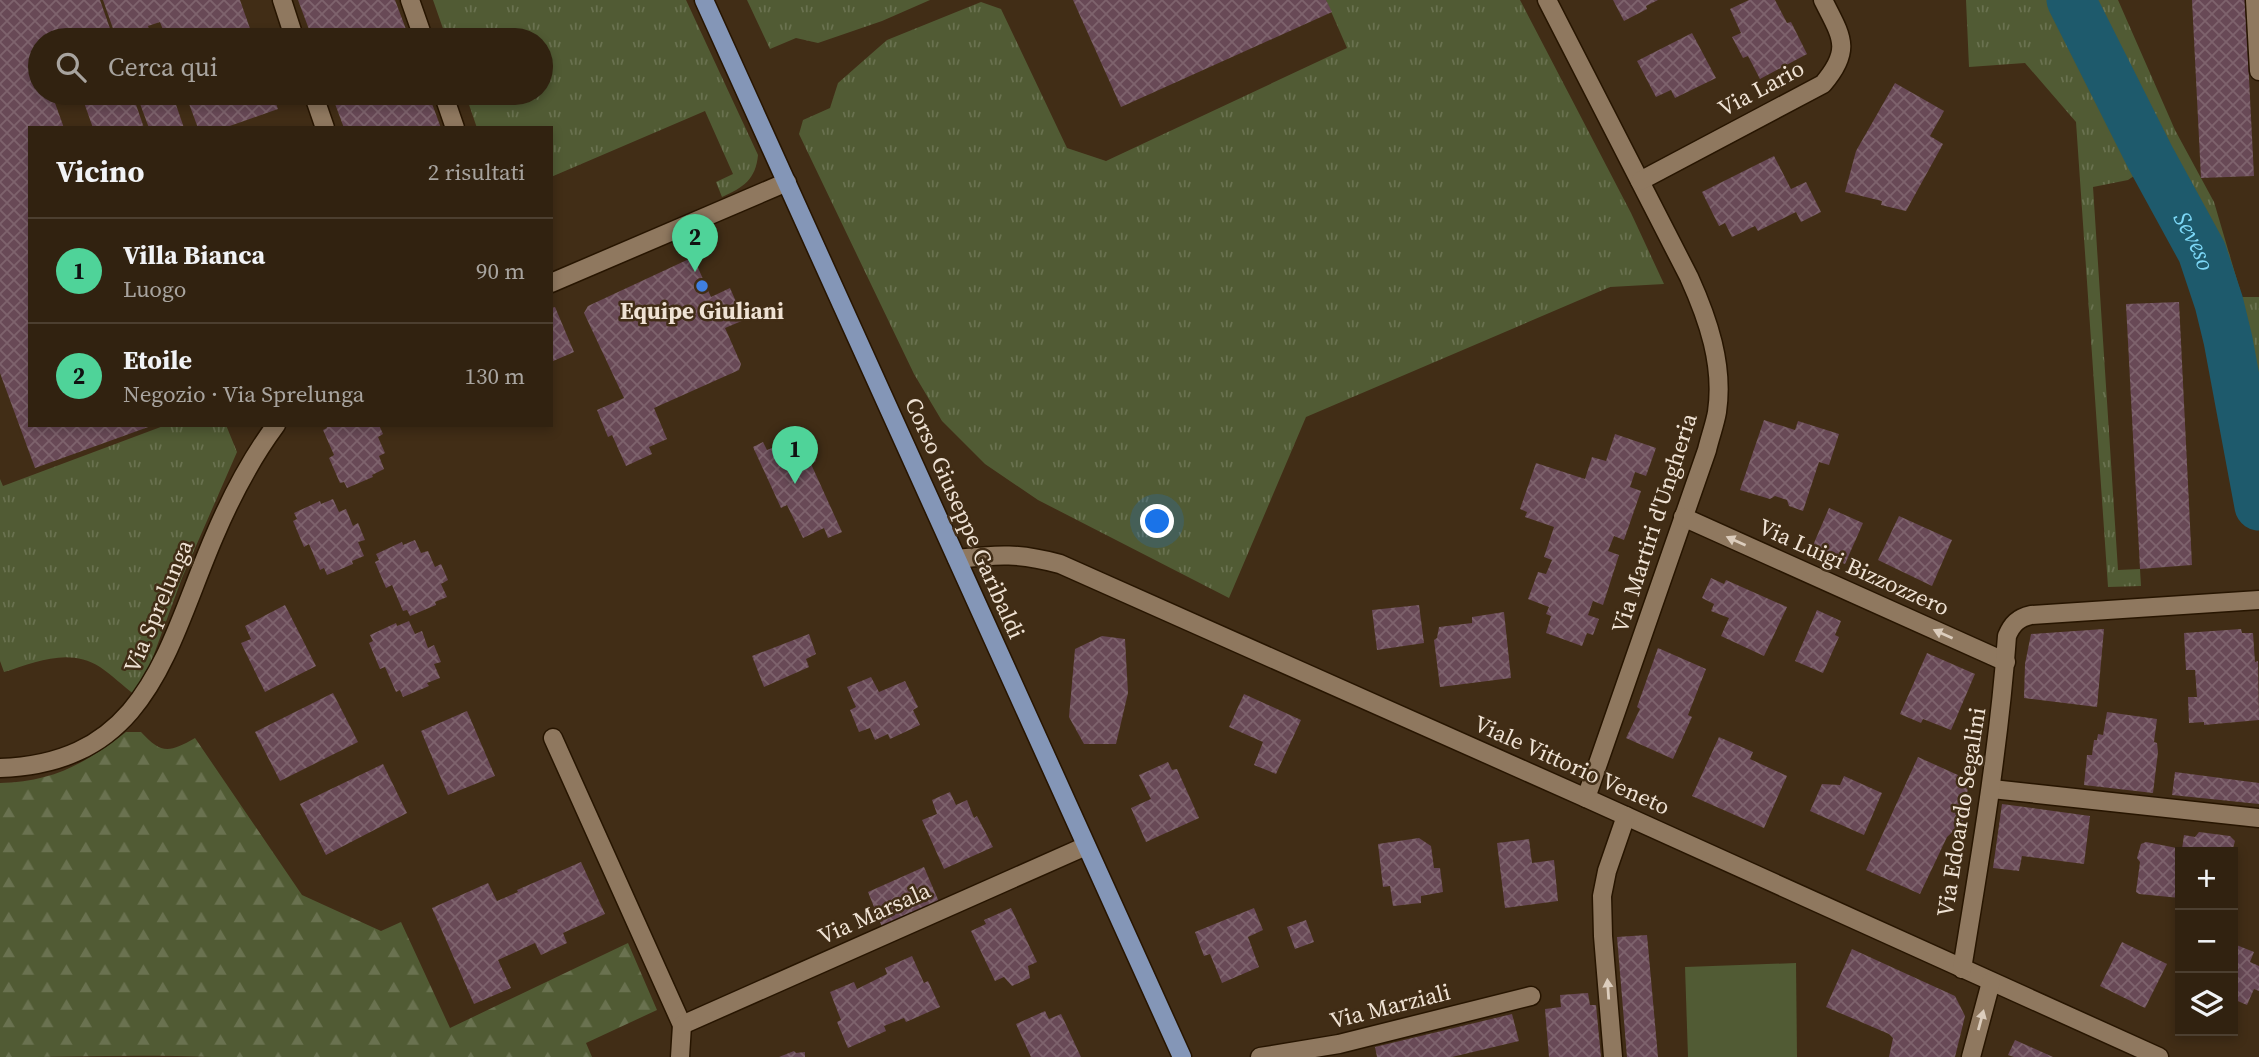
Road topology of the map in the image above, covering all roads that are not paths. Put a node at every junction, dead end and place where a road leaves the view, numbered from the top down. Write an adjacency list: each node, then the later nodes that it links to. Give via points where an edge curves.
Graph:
1 (282, 0): 7 (street)
2 (410, 0): 8 (street)
3 (704, 0): 15 (main road, Corso Giuseppe Garibaldi)
4 (1547, 0): 14 (street, Via Martiri d'Ungheria)
5 (1823, 0): 14 (street, Via Lario, via 1841,37 1842,53 1823,83)
6 (2255, 0): 9 (street)
7 (291, 28)
8 (420, 28)
9 (2259, 71)
10 (317, 105): 12 (street)
11 (447, 105): 13 (street)
12 (324, 126)
13 (454, 126)
14 (1640, 181): 18 (street, Via Martiri d'Ungheria, via 1704,310 1716,355 1717,412)
15 (787, 182): 16 (street); 19 (main road, Corso Giuseppe Garibaldi)
16 (553, 282)
17 (275, 427): 23 (street, Via Sprelunga, via 235,491 148,690 99,741 38,764)
18 (1683, 517): 21 (street, Via Luigi Bizzozzero, one-way to 18); 25 (street, Via Martiri d'Ungheria)
19 (957, 559): 25 (street, Viale Vittorio Veneto, via 998,554 1060,564); 28 (main road, Corso Giuseppe Garibaldi)
20 (2255, 601): 21 (street, Via Edoardo Segalini, via 2024,617 2010,627)
21 (2006, 662): 24 (street, Via Edoardo Segalini)
22 (552, 738): 32 (street)
23 (0, 768)
24 (1992, 789): 27 (street); 29 (street, Via Edoardo Segalini)
25 (1586, 798): 26 (street, Viale Vittorio Veneto)
26 (1626, 816): 29 (street, Viale Vittorio Veneto); 37 (street, one-way to 26, via 1602,895)
27 (2259, 818)
28 (1086, 846): 32 (street, Via Marsala); 35 (main road, Corso Giuseppe Garibaldi)
29 (1962, 969): 30 (street, Viale Vittorio Veneto)
30 (1991, 982): 38 (street, one-way to 30); 39 (street, Viale Vittorio Veneto)
31 (1531, 996): 33 (street, Via Marziali)
32 (682, 1025): 34 (street)
33 (1345, 1051): 36 (street, Via Marziali)
34 (680, 1057)
35 (1182, 1057)
36 (1260, 1057)
37 (1613, 1057)
38 (1971, 1057)
39 (2159, 1057)

